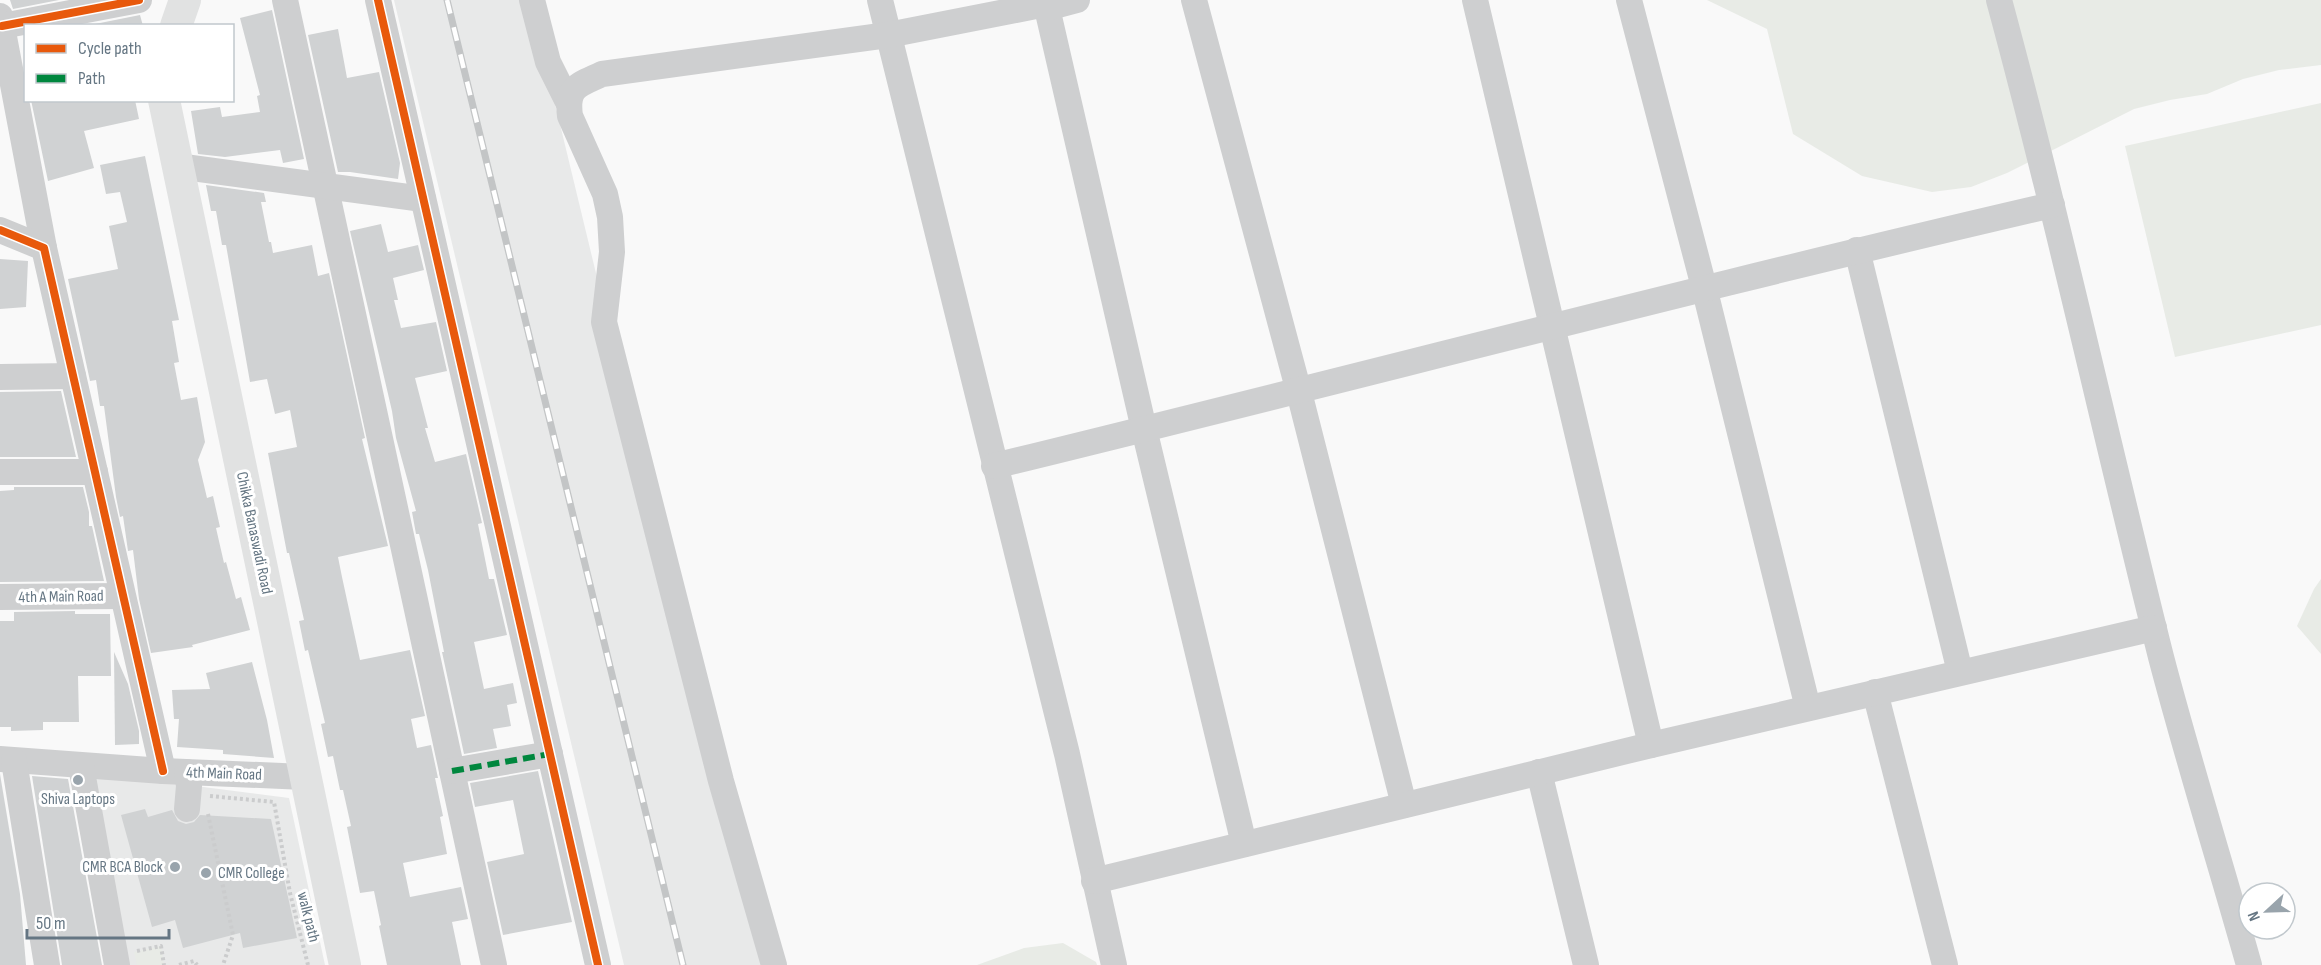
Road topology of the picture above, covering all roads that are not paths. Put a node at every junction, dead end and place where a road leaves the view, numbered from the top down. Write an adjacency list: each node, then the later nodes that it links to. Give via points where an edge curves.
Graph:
1 (139, 0): 13 (street)
2 (185, 0): 14 (main road)
3 (285, 0): 19 (street)
4 (378, 0): 20 (street)
5 (532, 0): 17 (street, via 548,62)
6 (880, 0): 15 (street)
7 (1077, 0): 12 (street)
8 (1194, 0): 29 (street)
9 (1475, 0): 26 (street)
10 (1629, 0): 25 (street)
11 (1999, 0): 21 (street)
12 (1047, 8): 15 (street, via 1036,6); 30 (street)
13 (1, 21): 23 (street)
14 (177, 24)
15 (888, 35): 17 (street, via 602,74 576,86); 31 (street)
16 (164, 102): 18 (main road, Chikka Banaswadi Road)
17 (568, 102): 56 (street, via 570,116 605,194 610,218 612,252 604,322 721,781)
18 (177, 166): 19 (street); 46 (main road, Chikka Banaswadi Road)
19 (325, 185): 20 (street); 44 (street)
20 (423, 199): 41 (street)
21 (2052, 205): 24 (street); 36 (street)
22 (0, 230): 23 (street)
23 (44, 248): 27 (street)
24 (1857, 250): 25 (street); 37 (street)
25 (1704, 287): 26 (street); 39 (street)
26 (1552, 325): 29 (street); 40 (street)
27 (73, 376): 28 (street); 33 (street)
28 (0, 377)
29 (1299, 392): 30 (street); 48 (street)
30 (1144, 429): 31 (street); 49 (street)
31 (994, 466): 50 (street, via 1067,754)
32 (0, 472): 33 (street)
33 (95, 472): 34 (street)
34 (122, 596): 35 (street, 4th A Main Road); 47 (street)
35 (0, 597)
36 (2154, 628): 37 (street); 60 (street)
37 (1960, 672): 38 (street)
38 (1875, 692): 39 (street); 59 (street)
39 (1808, 708): 40 (street)
40 (1651, 745): 45 (street)
41 (550, 754): 44 (street); 55 (street)
42 (7, 760): 43 (street, 4th Main Road); 51 (street)
43 (81, 766): 47 (street, 4th Main Road); 52 (street)
44 (452, 771): 54 (street)
45 (1539, 772): 48 (street); 58 (street)
46 (304, 777): 47 (street, 4th Main Road); 53 (main road, Chikka Banaswadi Road)
47 (186, 788)
48 (1404, 805): 49 (street)
49 (1244, 844): 50 (street)
50 (1094, 880): 57 (street)
51 (47, 965)
52 (117, 965)
53 (345, 965)
54 (494, 965)
55 (598, 965)
56 (774, 965)
57 (1114, 965)
58 (1586, 965)
59 (1945, 965)
60 (2249, 965)

